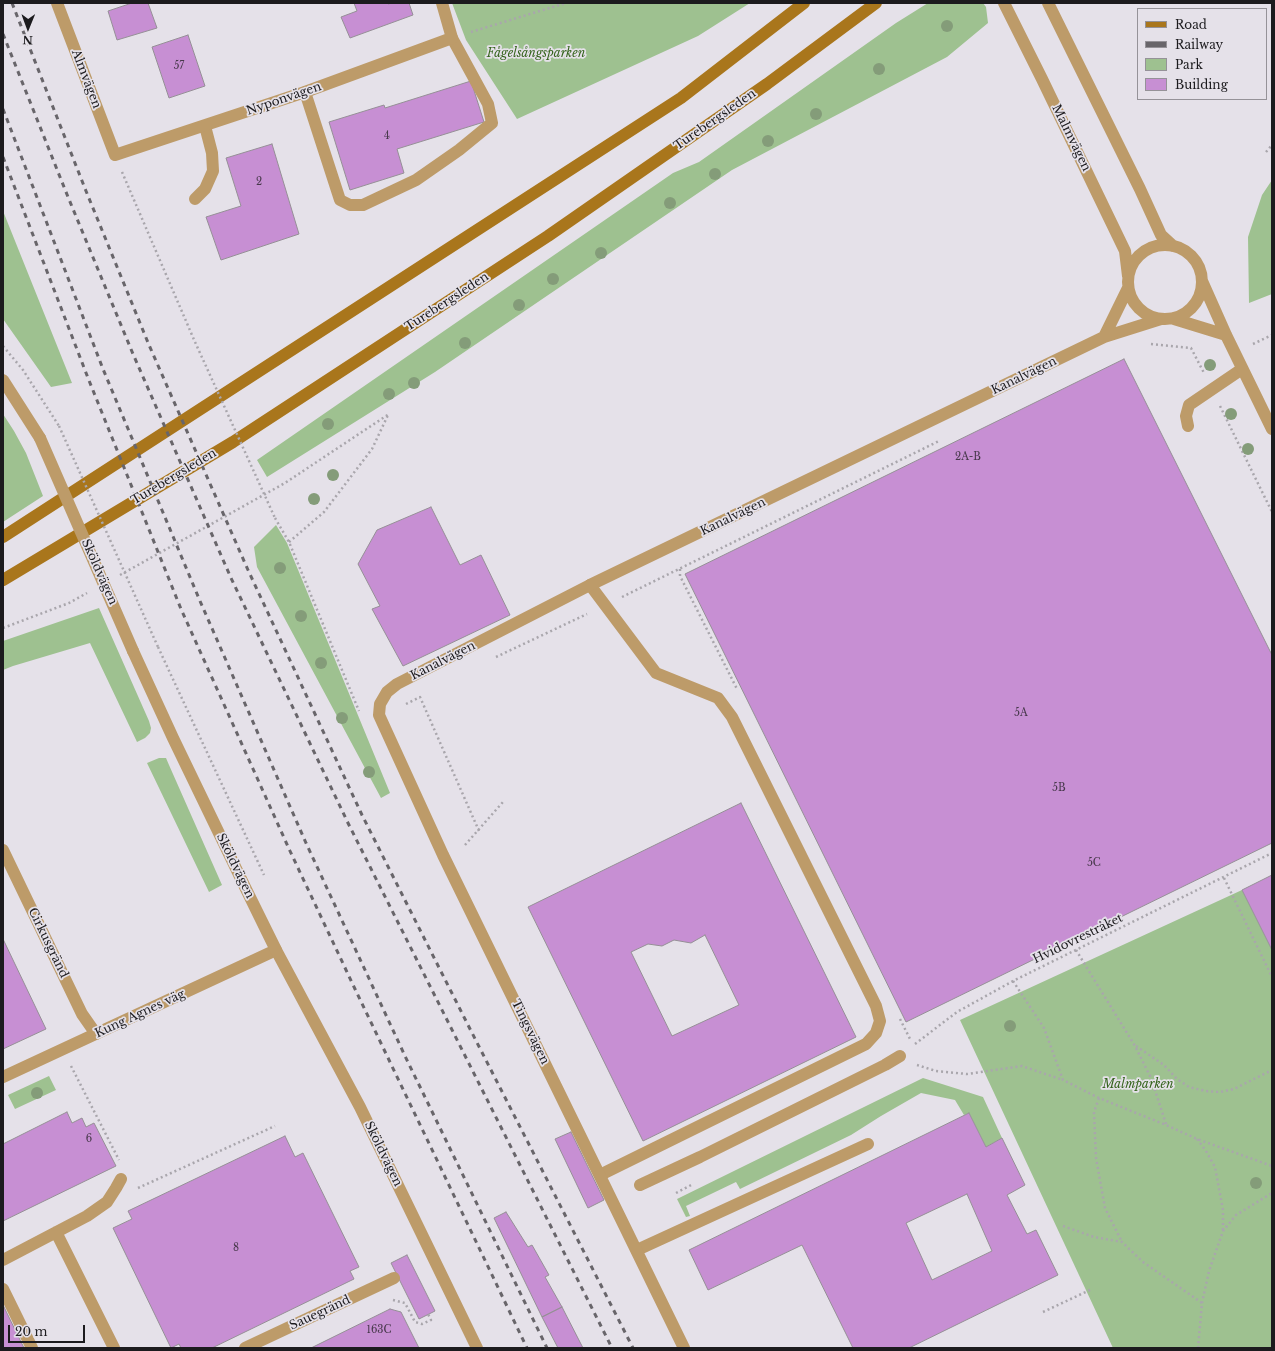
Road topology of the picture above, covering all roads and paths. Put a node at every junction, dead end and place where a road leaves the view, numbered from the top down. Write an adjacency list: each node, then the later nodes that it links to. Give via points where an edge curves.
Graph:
1 (57, 3): 13 (street, Almvägen)
2 (442, 3): 8 (street)
3 (566, 3): 8 (path)
4 (804, 3): 34 (main road, via 681,98)
5 (876, 3): 38 (main road, Turebergsleden, via 766,84 548,236 233,442)
6 (1004, 3): 17 (street, Malmvägen, via 1125,251)
7 (1048, 3): 15 (street, via 1161,234)
8 (452, 38): 9 (street, Nyponvägen); 9 (street, via 488,104 492,123 416,180 363,205 350,205 340,200)
9 (305, 92): 10 (street, Nyponvägen)
10 (205, 126): 13 (street, Nyponvägen); 14 (street, via 212,153 213,171 204,189)
11 (1272, 145): 12 (path)
12 (1266, 152)
13 (115, 155): 33 (path, bridge)
14 (194, 199)
15 (1173, 246): 16 (street, via 1184,250 1193,258); 17 (street, via 1149,248 1139,255 1132,265)
16 (1202, 281): 18 (street, via 1200,294 1194,305); 20 (street)
17 (1128, 282): 19 (street, via 1132,299 1139,309 1149,316); 22 (street)
18 (1174, 318): 19 (street); 20 (street)
19 (1161, 319): 22 (street, Kanalvägen)
20 (1226, 335): 26 (street)
21 (1272, 335): 24 (path)
22 (1104, 338): 39 (street, Kanalvägen)
23 (1145, 343): 28 (path, via 1191,348)
24 (1250, 345)
25 (3, 346): 54 (path, bridge, via 23,370 59,426)
26 (1242, 369): 28 (street); 30 (street)
27 (3, 380): 56 (street, Sköldvägen, bridge, via 40,438 173,738)
28 (1211, 389): 29 (street, via 1189,405 1186,416); 32 (path)
29 (1188, 426)
30 (1272, 429)
31 (944, 438): 36 (path)
32 (1272, 512)
33 (274, 518)
34 (3, 537)
35 (289, 542): 37 (path, via 324,512 372,449 389,414 285,483)
36 (680, 568): 41 (path); 44 (path, via 680,576)
37 (118, 576)
38 (3, 580)
39 (590, 585): 41 (street); 48 (street, Kanalvägen, via 397,684 387,692 380,704)
40 (92, 591): 42 (path, via 69,603)
41 (605, 605): 43 (path); 73 (street, via 656,673 718,698 732,717 876,1006 880,1022 876,1033 866,1044)
42 (3, 628)
43 (492, 659)
44 (737, 689)
45 (422, 693): 46 (path)
46 (420, 697): 47 (path); 50 (path)
47 (401, 706)
48 (379, 715): 73 (street, Tingsvägen, via 443,855)
49 (504, 802): 50 (path)
50 (479, 831): 51 (path)
51 (465, 846)
52 (3, 850): 60 (street, Cirkusgränd, via 82,1014)
53 (1272, 854): 55 (path, Hvidovrestråket)
54 (264, 875)
55 (1224, 878): 57 (path, Hvidovrestråket); 58 (path)
56 (276, 950): 60 (street, Kung Agnes väg); 94 (street, Sköldvägen, via 360,1107)
57 (1076, 950): 59 (path, Hvidovrestråket); 61 (path)
58 (1272, 977)
59 (1013, 981): 62 (path, Hvidovrestråket, via 957,1012); 66 (path, via 1044,1028)
60 (96, 1034): 65 (street, Kung Agnes väg)
61 (1136, 1046): 64 (path, via 1189,1087 1205,1091 1220,1092 1234,1089); 68 (path, via 1151,1078)
62 (900, 1056): 66 (path, via 919,1066 936,1070 967,1074 1022,1066); 75 (street, via 707,1154)
63 (69, 1060): 74 (path, via 123,1168)
64 (1272, 1070)
65 (3, 1077)
66 (1063, 1080): 67 (path)
67 (1099, 1098): 68 (path); 81 (path, via 1094,1112 1096,1158 1105,1208)
68 (1166, 1125): 70 (path)
69 (275, 1126): 77 (path)
70 (1197, 1139): 72 (path); 79 (path, via 1215,1167)
71 (868, 1144): 82 (street)
72 (1272, 1166)
73 (600, 1175): 82 (street, Tingsvägen)
74 (121, 1179): 77 (street)
75 (640, 1185)
76 (1272, 1193): 79 (path, via 1236,1215)
77 (107, 1202): 80 (street)
78 (1062, 1226): 81 (path, via 1094,1237)
79 (1223, 1230): 88 (path, via 1208,1271)
80 (56, 1232): 83 (street); 92 (street)
81 (1122, 1242): 88 (path, via 1144,1262)
82 (637, 1250): 95 (street, Tingsvägen)
83 (3, 1260)
84 (394, 1278): 93 (street, Sauegränd)
85 (3, 1289): 91 (street)
86 (1092, 1289): 89 (path)
87 (392, 1300): 90 (path, via 405,1303 415,1322 422,1324 431,1320)
88 (1202, 1303): 96 (path)
89 (1043, 1312)
90 (428, 1314)
91 (32, 1348)
92 (114, 1348)
93 (245, 1348)
94 (478, 1348)
95 (684, 1348)
96 (1198, 1348)

